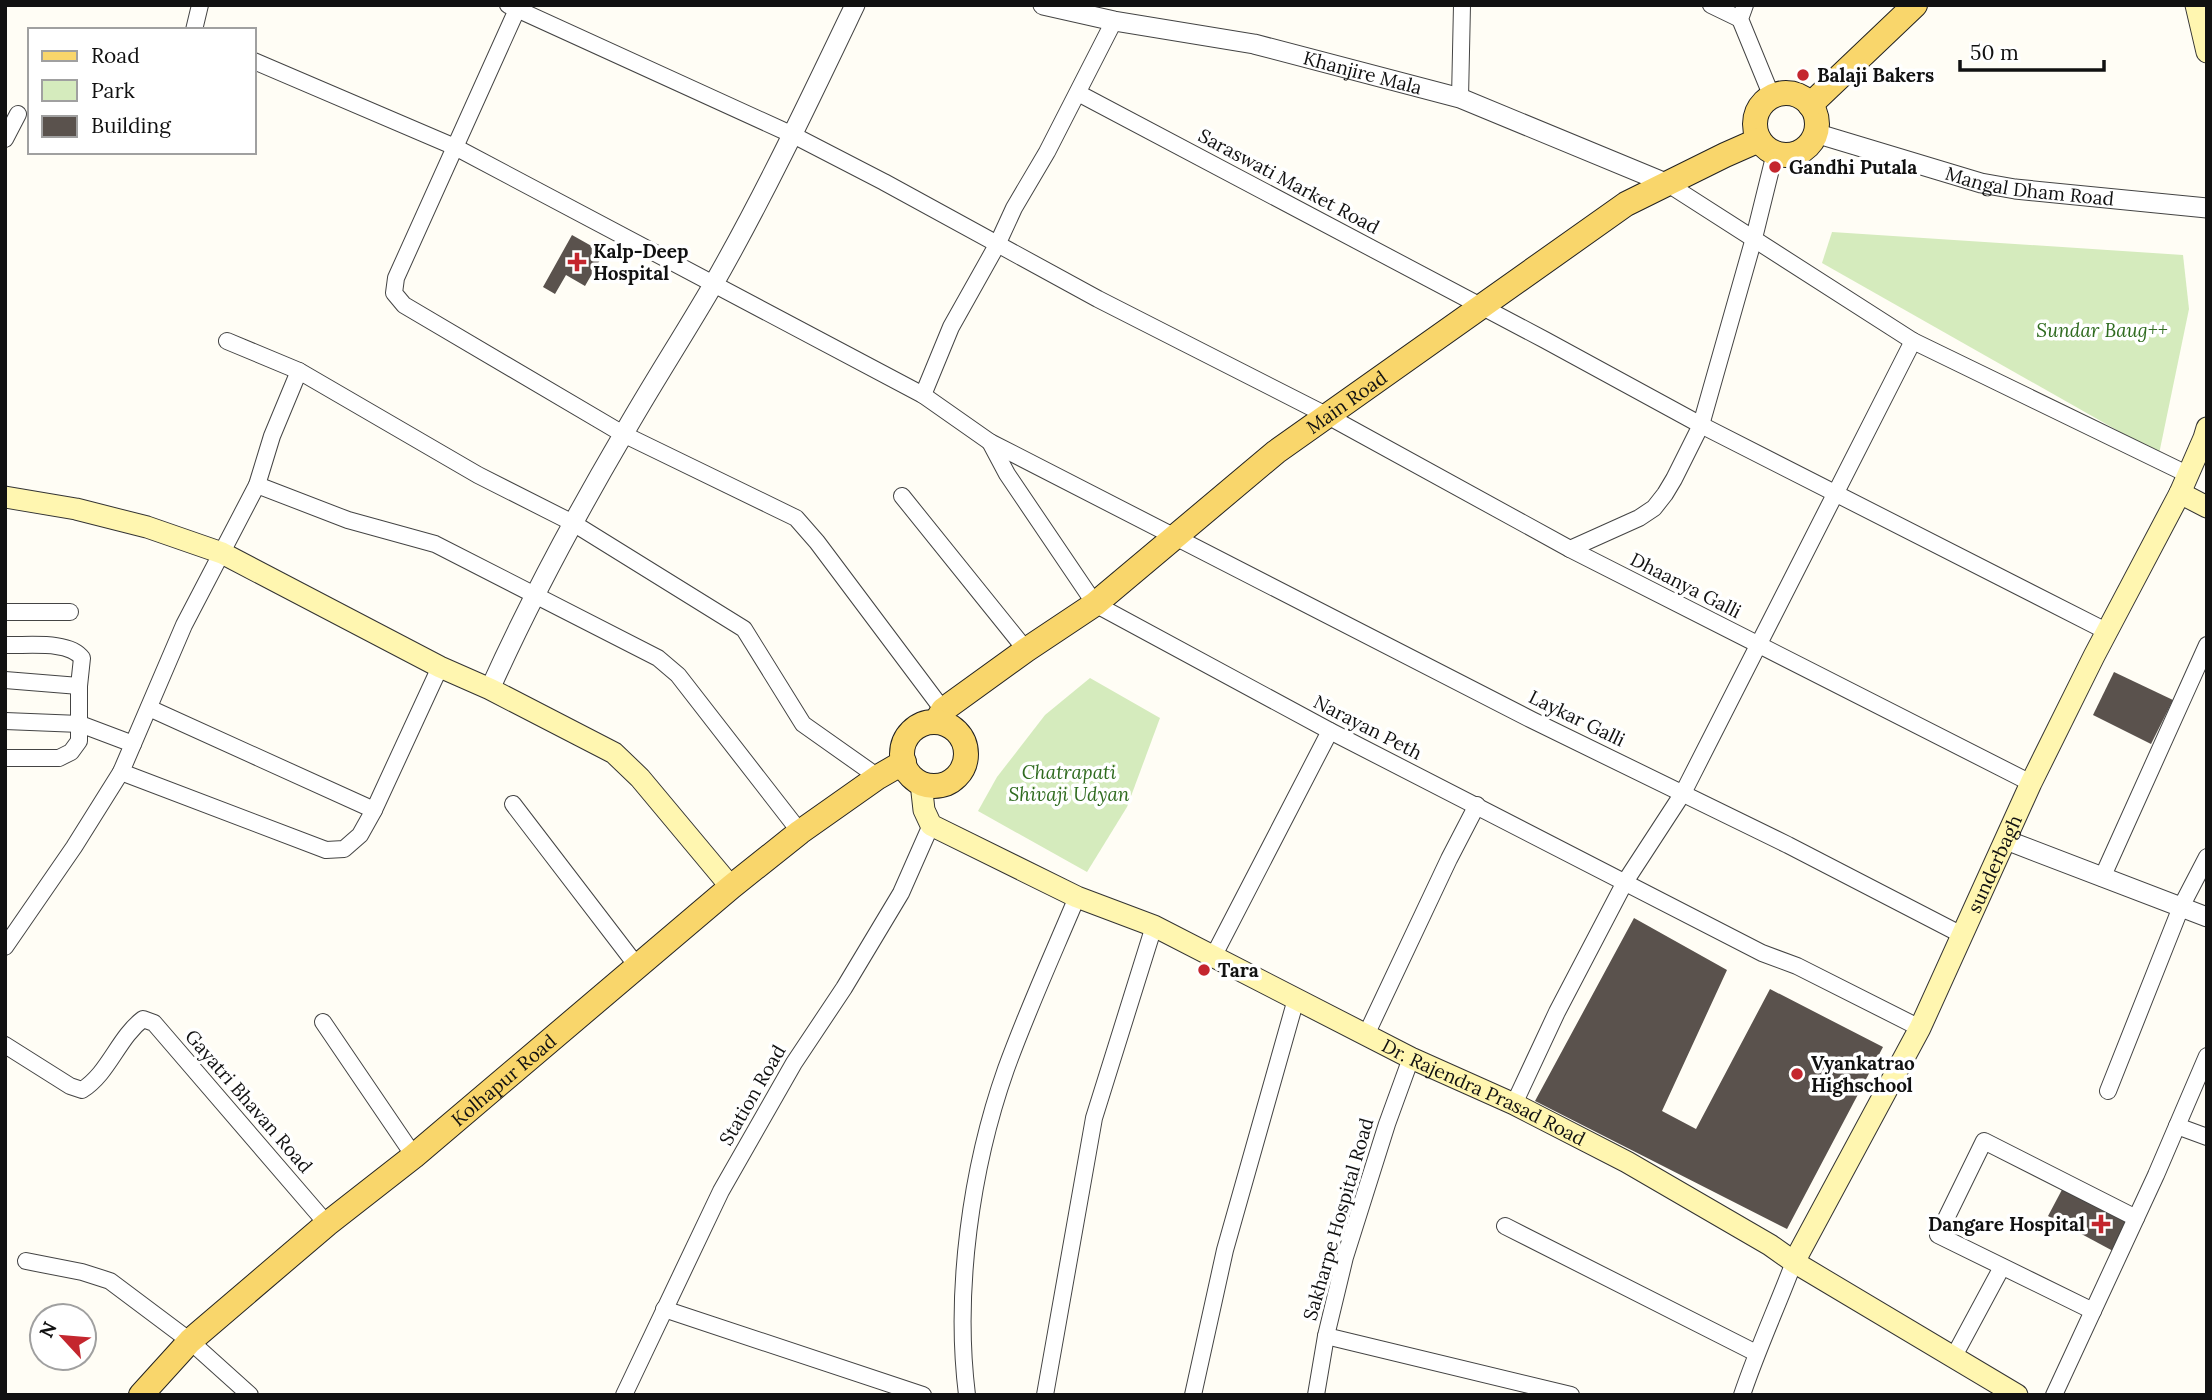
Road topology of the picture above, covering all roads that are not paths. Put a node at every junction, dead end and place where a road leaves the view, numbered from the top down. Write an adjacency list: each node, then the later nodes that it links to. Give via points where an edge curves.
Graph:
1 (200, 5): 11 (street)
2 (855, 5): 20 (street)
3 (1462, 5): 16 (street)
4 (1711, 5): 9 (street)
5 (1915, 5): 17 (main road)
6 (2196, 5): 12 (main road)
7 (1052, 6): 10 (street, Khanjire Mala)
8 (514, 7): 20 (street, Dhaanya Galli); 22 (street)
9 (1742, 12): 15 (street)
10 (1114, 20): 14 (street); 16 (street, Khanjire Mala, via 1254,44)
11 (194, 28)
12 (2207, 52)
13 (256, 62): 22 (street, Laykar Galli)
14 (1078, 93): 27 (street); 29 (street, Saraswati Market Road)
15 (1772, 97): 17 (main road, via 1793,94); 23 (main road, via 1755,121)
16 (1460, 98): 24 (street, Khanjire Mala)
17 (1810, 105): 19 (main road)
18 (18, 112): 21 (street)
19 (1815, 133): 23 (main road, via 1804,150 1785,155); 25 (street, Mangal Dham Road, via 1981,183)
20 (793, 135): 27 (street, Dhaanya Galli); 28 (street)
21 (5, 139)
22 (455, 147): 28 (street, Laykar Galli); 37 (street, via 396,278 394,293 404,305)
23 (1767, 147): 24 (main road, Main Road, via 1725,155); 26 (street)
24 (1668, 184): 26 (street); 29 (main road, Main Road, via 1626,204)
25 (2207, 208)
26 (1754, 238): 31 (street); 35 (street)
27 (997, 245): 33 (street, via 951,327); 34 (street, Dhaanya Galli)
28 (713, 284): 33 (street, Laykar Galli); 37 (street)
29 (1480, 307): 34 (main road, Main Road); 35 (street, Saraswati Market Road)
30 (228, 341): 32 (street)
31 (1913, 341): 39 (street); 41 (street)
32 (299, 371): 40 (street); 45 (street, via 478,475)
33 (923, 395): 38 (street, Laykar Galli)
34 (1326, 415): 46 (main road, Main Road); 47 (street, Dhaanya Galli)
35 (1701, 425): 41 (street, Saraswati Market Road); 47 (street, via 1654,508)
36 (2207, 428): 39 (main road, sunderbagh)
37 (623, 434): 45 (street); 63 (street, via 796,518)
38 (990, 442): 46 (street, Laykar Galli); 50 (street)
39 (2184, 484): 44 (main road); 53 (main road, sunderbagh)
40 (257, 485): 48 (street); 49 (street, via 348,520 435,544)
41 (1836, 495): 53 (street, Saraswati Market Road); 55 (street)
42 (5, 496): 48 (main road, via 147,527)
43 (902, 496): 57 (street)
44 (2207, 507)
45 (573, 523): 49 (street); 71 (street, via 744,629 803,724)
46 (1176, 536): 50 (main road, Main Road); 74 (street, Laykar Galli, via 1531,720)
47 (1570, 549): 55 (street, Dhaanya Galli)
48 (222, 553): 58 (main road); 62 (street, via 184,625)
49 (535, 595): 61 (street); 79 (street, via 658,658 678,675)
50 (1095, 604): 57 (main road, Main Road); 66 (street, Narayan Peth)
51 (5, 611): 52 (street)
52 (70, 612)
53 (2106, 631): 73 (main road, sunderbagh)
54 (5, 645): 60 (street, via 76,650 82,658)
55 (1757, 645): 73 (street, Dhaanya Galli); 74 (street)
56 (2207, 645): 82 (street)
57 (1026, 650): 63 (main road, Main Road)
58 (440, 667): 61 (main road); 77 (street)
59 (5, 680): 60 (street)
60 (79, 685): 65 (street)
61 (490, 689): 84 (main road, via 614,753)
62 (149, 708): 67 (street); 77 (street)
63 (945, 711): 69 (main road, via 913,730 904,744); 72 (main road, via 960,735 965,761 948,782)
64 (5, 721): 65 (street)
65 (80, 724): 67 (street); 68 (street, via 79,741 59,758)
66 (1330, 731): 76 (street, Narayan Peth); 91 (street)
67 (133, 744): 70 (street)
68 (5, 758)
69 (904, 762): 71 (main road, Kolhapur Road); 72 (main road)
70 (121, 772): 77 (street, via 326,850 344,849 360,835); 90 (street)
71 (878, 777): 79 (main road, Kolhapur Road)
72 (921, 782): 78 (main road)
73 (2031, 783): 80 (main road, sunderbagh)
74 (1683, 793): 83 (street); 89 (street, Laykar Galli)
75 (513, 804): 92 (street)
76 (1477, 805): 83 (street, Narayan Peth); 96 (street)
77 (374, 810)
78 (931, 825): 85 (main road, Dr. Rajendra Prasad Road); 111 (street, Station Road, via 901,893 794,1063 721,1191)
79 (800, 832): 84 (main road, Kolhapur Road)
80 (2006, 840): 82 (street); 89 (main road, sunderbagh)
81 (2207, 856): 86 (street)
82 (2102, 878): 86 (street)
83 (1625, 882): 95 (street, Narayan Peth); 101 (street)
84 (731, 887): 92 (main road, Kolhapur Road)
85 (1077, 897): 88 (main road, Dr. Rajendra Prasad Road); 121 (street, via 1005,1070 978,1165 962,1287)
86 (2181, 907): 87 (street); 100 (street)
87 (2207, 917)
88 (1154, 926): 91 (main road, Dr. Rajendra Prasad Road); 122 (street, via 1094,1118)
89 (1962, 935): 95 (main road, sunderbagh)
90 (5, 947)
91 (1213, 957): 93 (main road, Dr. Rajendra Prasad Road)
92 (637, 966): 104 (main road, Kolhapur Road)
93 (1296, 999): 96 (main road, Dr. Rajendra Prasad Road); 123 (street, via 1225,1250)
94 (323, 1022): 104 (street)
95 (1920, 1028): 109 (main road, sunderbagh)
96 (1366, 1035): 99 (main road, Dr. Rajendra Prasad Road)
97 (5, 1045): 106 (street, Gayatri Bhavan Road, via 82,1090 93,1083 133,1027 144,1020 154,1023)
98 (2207, 1056): 102 (street)
99 (1411, 1058): 101 (main road, Dr. Rajendra Prasad Road); 113 (street, Sakharpe Hospital Road, via 1345,1257)
100 (2108, 1091)
101 (1514, 1104): 109 (main road, Dr. Rajendra Prasad Road, via 1627,1162)
102 (2177, 1126): 103 (street); 105 (street)
103 (2207, 1138)
104 (414, 1156): 106 (main road, Kolhapur Road)
105 (2136, 1218): 110 (street, via 1984,1141 1938,1235); 112 (street)
106 (327, 1224): 114 (main road, Kolhapur Road)
107 (1505, 1226): 115 (street)
108 (26, 1261): 114 (street, via 110,1281)
109 (1794, 1262): 115 (street); 116 (main road, Dr. Rajendra Prasad Road)
110 (2002, 1267): 112 (street); 116 (street)
111 (664, 1310): 119 (street, Station Road); 120 (street)
112 (2093, 1311): 128 (street)
113 (1326, 1336): 124 (street, Sakharpe Hospital Road); 125 (street)
114 (190, 1341): 117 (main road, Kolhapur Road); 118 (street)
115 (1756, 1353): 126 (street)
116 (1953, 1357): 127 (main road, Dr. Rajendra Prasad Road)
117 (141, 1395)
118 (250, 1395)
119 (624, 1395)
120 (923, 1395)
121 (967, 1395)
122 (1045, 1395)
123 (1193, 1395)
124 (1316, 1395)
125 (1571, 1395)
126 (1742, 1395)
127 (2017, 1395)
128 (2054, 1395)

